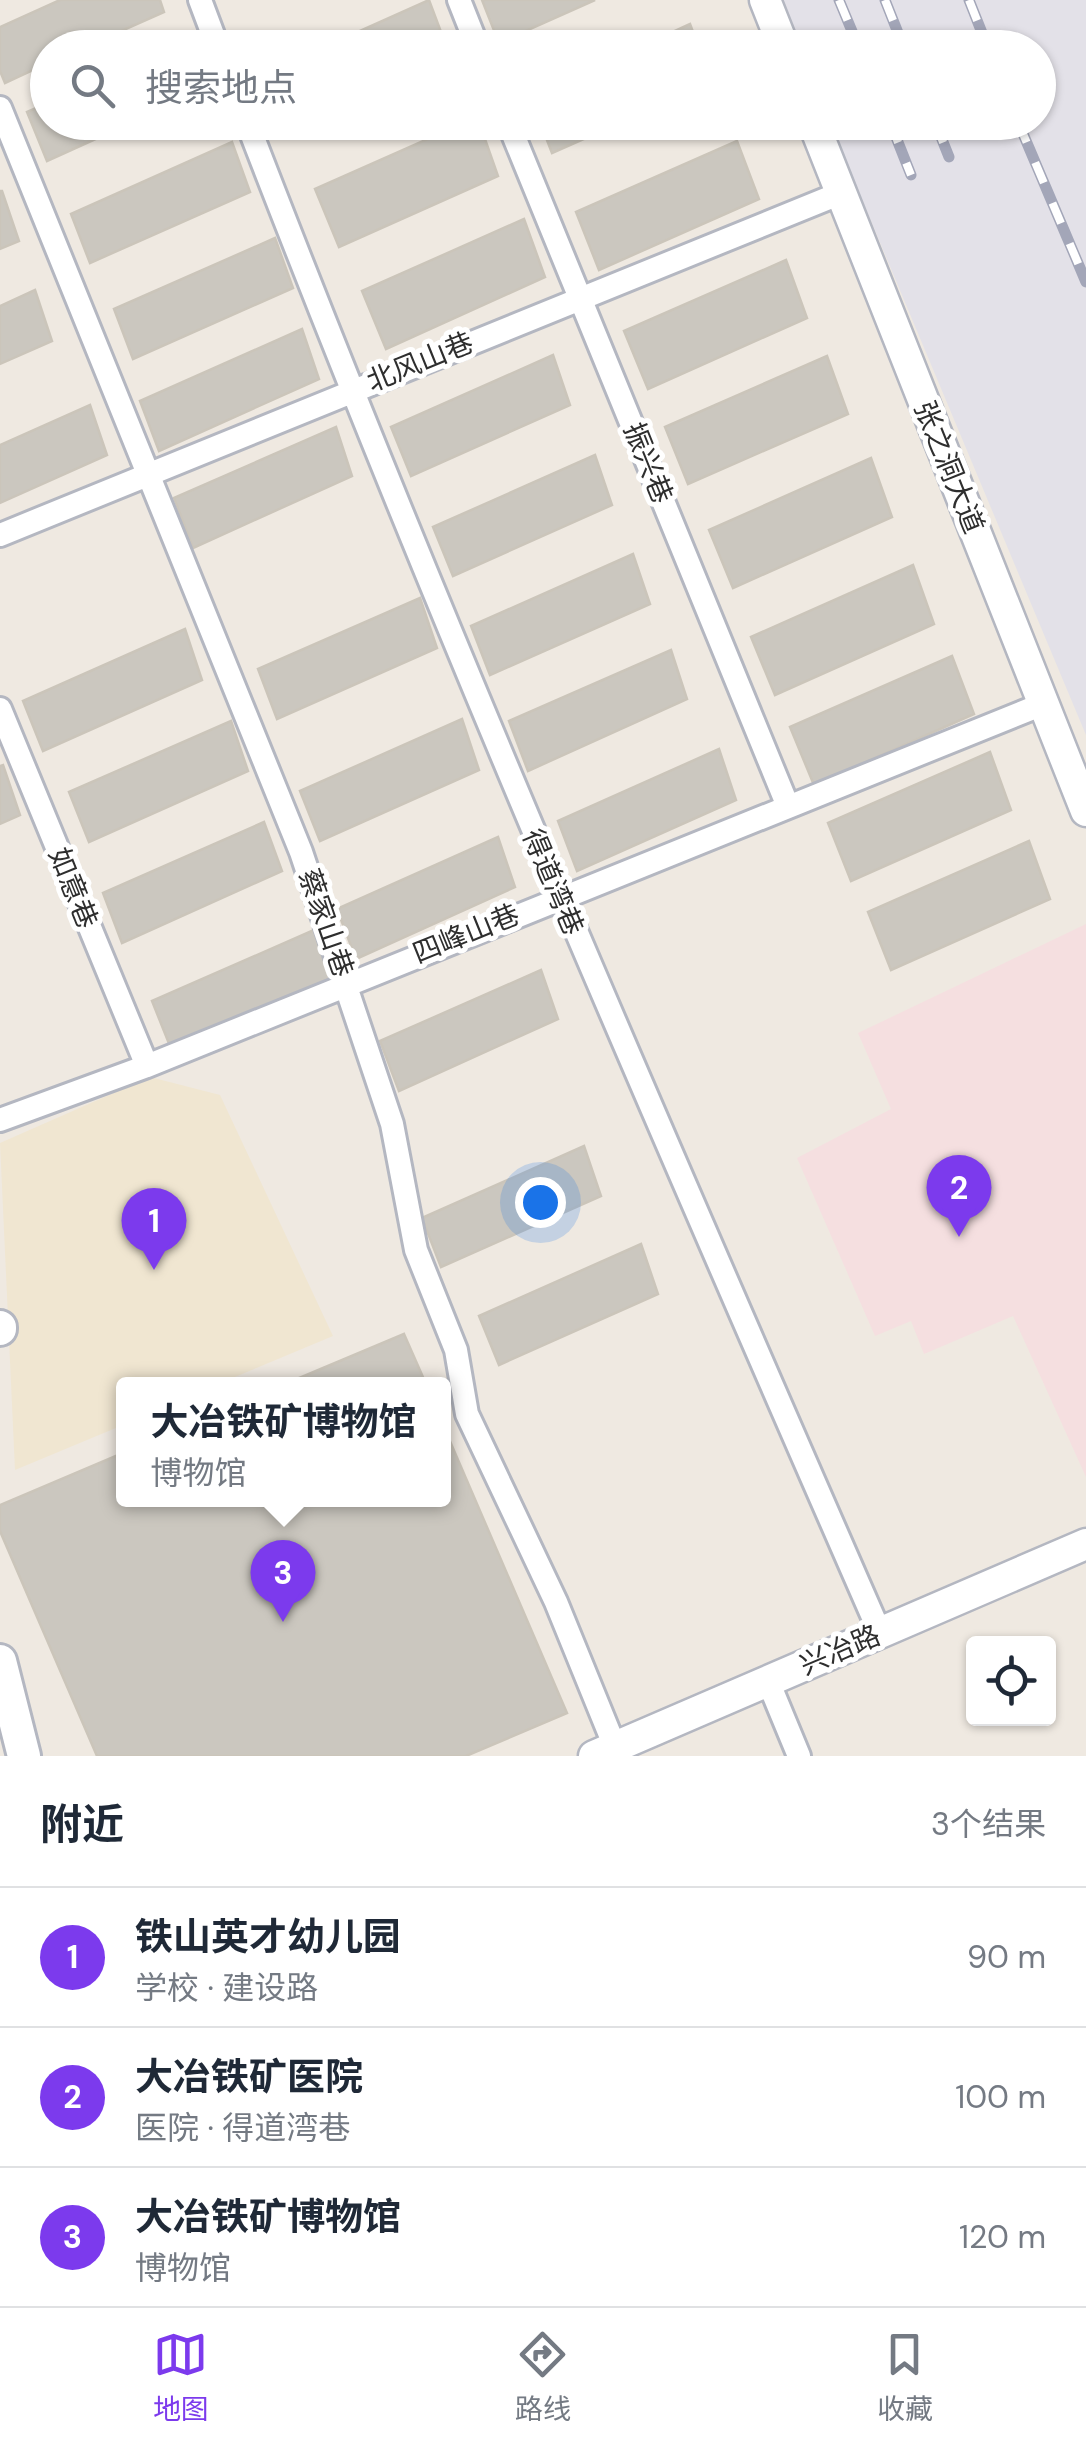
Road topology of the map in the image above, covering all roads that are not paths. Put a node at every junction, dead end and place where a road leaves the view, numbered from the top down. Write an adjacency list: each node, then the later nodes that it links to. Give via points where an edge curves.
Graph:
1 (200, 0): 4 (street)
2 (459, 0): 5 (street)
3 (766, 0): 6 (street)
4 (211, 30)
5 (471, 30)
6 (777, 30)
7 (0, 108): 14 (street, 蔡家山巷)
8 (254, 140): 13 (street, 得道湾巷)
9 (516, 140): 12 (street, 振兴巷)
10 (820, 140): 11 (street, 张之洞大道)
11 (841, 193): 12 (street, 北风山巷); 16 (street, 张之洞大道)
12 (581, 297): 13 (street, 北风山巷); 18 (street, 振兴巷)
13 (350, 389): 14 (street, 北风山巷); 20 (street, 得道湾巷)
14 (149, 473): 15 (street, 北风山巷); 21 (street, 蔡家山巷)
15 (0, 534)
16 (1043, 704): 18 (street, 四峰山巷); 19 (street, 张之洞大道)
17 (0, 709): 22 (street, 如意巷)
18 (787, 804): 20 (street, 四峰山巷)
19 (1086, 812)
20 (558, 896): 21 (street, 四峰山巷); 25 (street, 得道湾巷)
21 (347, 982): 22 (street, 四峰山巷); 28 (street, 蔡家山巷, via 392,1124 416,1250 456,1350 467,1414 556,1602)
22 (146, 1066): 23 (street, 四峰山巷)
23 (0, 1120)
24 (1086, 1544): 25 (street, 兴冶路)
25 (880, 1633): 27 (street, 兴冶路)
26 (0, 1661): 29 (main road)
27 (768, 1681): 28 (street, 兴冶路); 30 (street)
28 (604, 1751)
29 (24, 1756)
30 (799, 1756)

